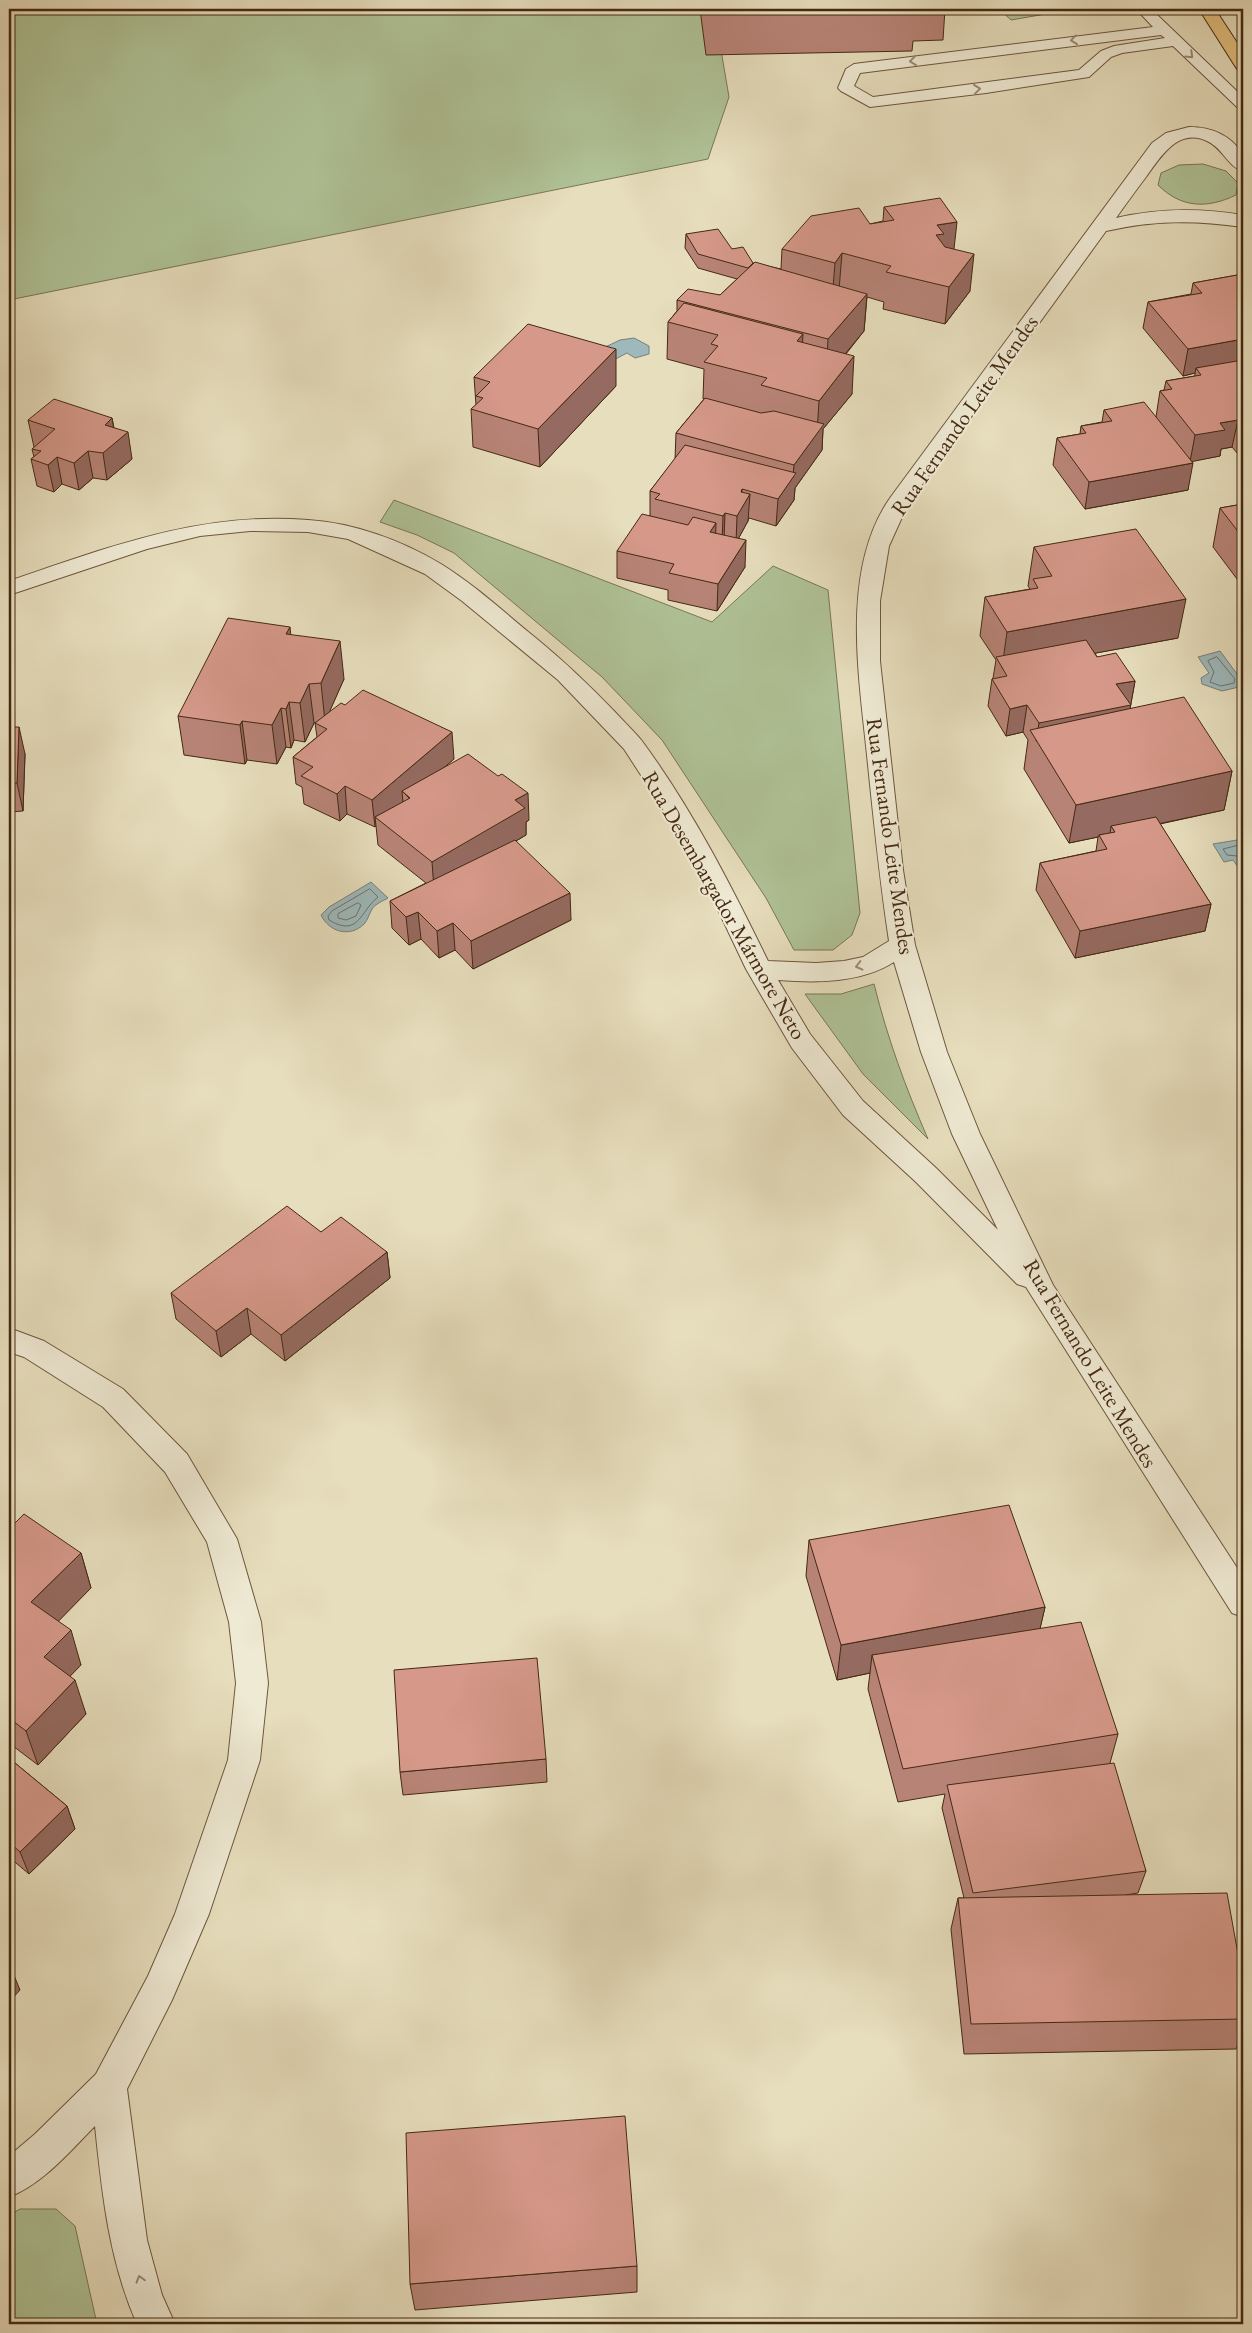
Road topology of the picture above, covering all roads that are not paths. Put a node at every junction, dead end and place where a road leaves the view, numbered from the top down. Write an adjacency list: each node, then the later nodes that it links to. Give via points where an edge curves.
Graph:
1 (1143, 9): 3 (lane)
2 (1207, 9): 5 (main road)
3 (1163, 30): 4 (lane); 4 (lane, one-way to 4, via 854,69 846,88 870,102 986,88 1084,74 1106,54 1119,49)
4 (1175, 41): 6 (lane, one-way to 6)
5 (1243, 65)
6 (1243, 105)
7 (1243, 166): 9 (street, Rua Fernando Leite Mendes, via 1224,143 1211,136 1194,132 1166,138)
8 (1243, 221): 9 (street, via 1173,214 1138,217)
9 (1099, 227): 11 (street, Rua Fernando Leite Mendes, via 898,503 878,546 868,601 869,661)
10 (9, 588): 12 (street, Rua Desembargador Mármore Neto, via 140,544 200,530 250,525 308,526 353,533 433,569 566,675 632,744 672,803 713,874)
11 (902, 945): 12 (street, one-way to 12, via 873,963 835,972); 13 (street, Rua Fernando Leite Mendes, via 934,1052 966,1134)
12 (759, 969): 13 (street, Rua Desembargador Mármore Neto, via 801,1041 853,1108 926,1175)
13 (1042, 1291): 15 (street, Rua Fernando Leite Mendes)
14 (9, 1340): 16 (street, via 34,1349 113,1398 176,1463 222,1539 245,1622 252,1683 244,1760 192,1914 160,1988)
15 (1243, 1603)
16 (109, 2086): 17 (street, via 48,2147); 18 (street, one-way to 16, via 128,2236)
17 (9, 2179)
18 (156, 2324)

